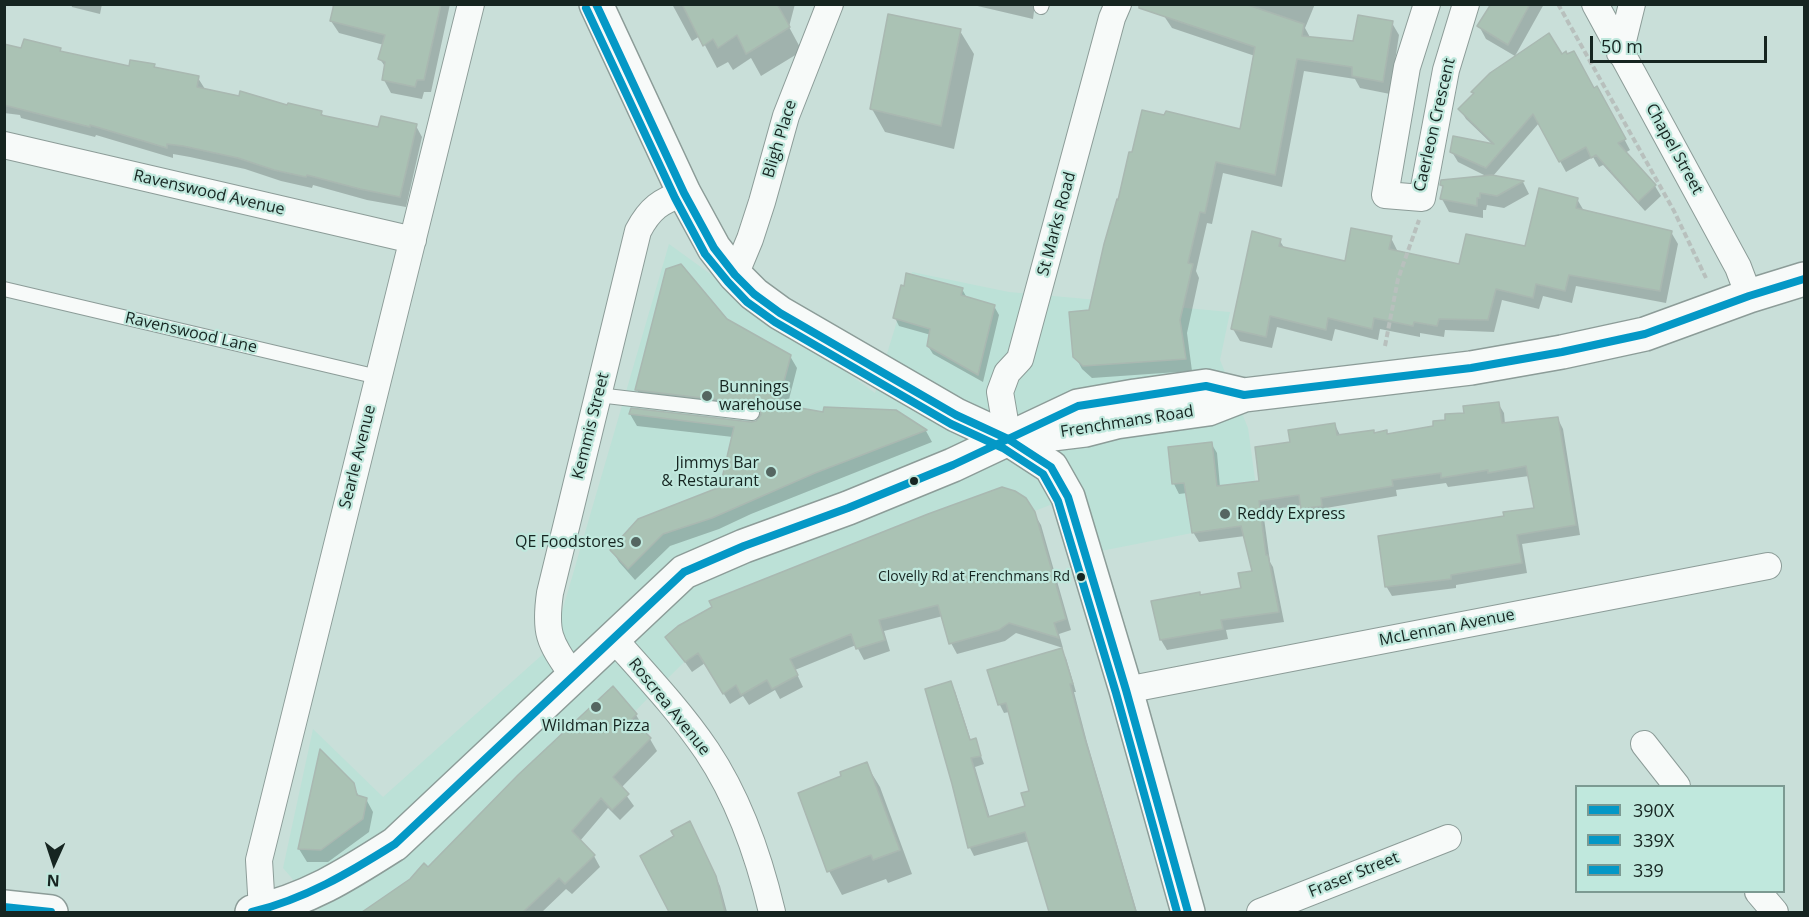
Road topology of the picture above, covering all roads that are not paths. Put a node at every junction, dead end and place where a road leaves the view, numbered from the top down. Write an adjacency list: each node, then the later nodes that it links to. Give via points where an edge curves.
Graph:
1 (471, 4): 12 (street, Searle Avenue)
2 (596, 4): 11 (main road)
3 (830, 4): 13 (street, Bligh Place, via 786,116 762,202)
4 (1118, 4): 20 (street, St Marks Road, via 1020,358 1007,373 1000,392)
5 (1427, 4): 6 (street, Caerleon Crescent, via 1407,67 1384,195 1422,198 1446,70)
6 (1466, 4)
7 (1594, 4): 9 (street, Chapel Street)
8 (1632, 4): 9 (street)
9 (1620, 53): 16 (street, Chapel Street, via 1738,267)
10 (4, 146): 12 (street, Ravenswood Avenue)
11 (684, 193): 13 (main road, via 714,248); 18 (street, Kemmis Street, via 654,208 638,231)
12 (413, 240): 17 (street, Searle Avenue)
13 (735, 275): 20 (main road, via 780,313 956,415)
14 (1804, 279): 16 (main road, Frenchmans Road)
15 (4, 289): 17 (lane, Ravenswood Lane)
16 (1749, 296): 20 (main road, Frenchmans Road, via 1645,334 1562,352 1471,368 1244,395 1208,409)
17 (378, 377): 30 (street, Searle Avenue, via 259,860)
18 (598, 395): 19 (lane); 23 (street, Kemmis Street, via 547,612 552,646)
19 (752, 413)
20 (1008, 439): 22 (main road, Frenchmans Road, via 943,470 684,572); 24 (main road, via 1051,467 1068,497)
21 (1768, 566): 24 (street, McLennan Avenue)
22 (613, 638): 23 (main road, Frenchmans Road); 32 (street, Roscrea Avenue, via 707,751 740,816)
23 (573, 676): 30 (main road, Frenchmans Road, via 395,844 311,894)
24 (1126, 690): 33 (main road)
25 (1644, 744): 26 (street)
26 (1676, 785)
27 (1448, 838): 34 (street, Fraser Street)
28 (1760, 893): 35 (street)
29 (4, 907): 31 (main road)
30 (257, 911)
31 (51, 912)
32 (772, 912)
33 (1188, 912)
34 (1260, 912)
35 (1774, 912)

